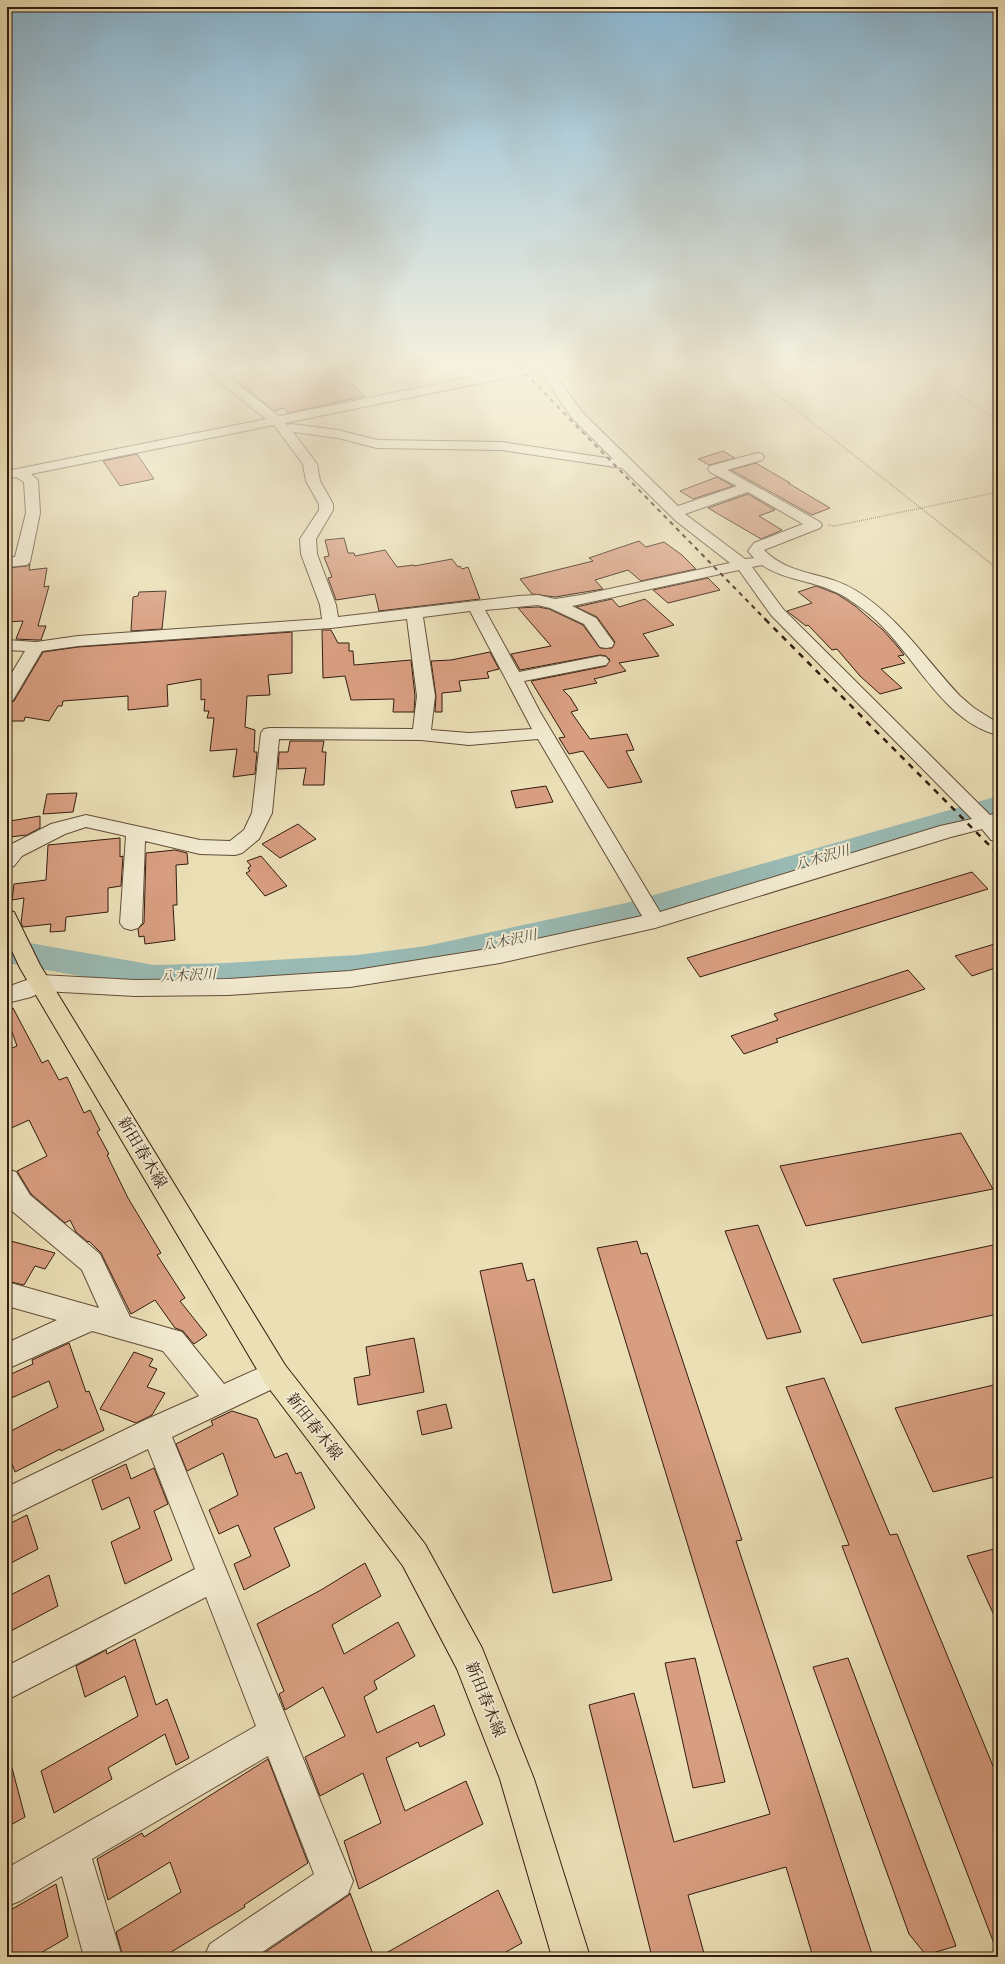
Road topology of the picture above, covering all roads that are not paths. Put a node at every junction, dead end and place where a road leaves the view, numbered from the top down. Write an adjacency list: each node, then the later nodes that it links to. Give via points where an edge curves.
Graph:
1 (99, 459): 7 (street)
2 (306, 459): 16 (street, via 326,504 323,518 308,539 309,554 328,605)
3 (582, 459): 6 (street)
4 (621, 459): 6 (street)
5 (751, 459): 8 (street, via 715,469)
6 (626, 464): 9 (street)
7 (13, 474): 11 (street, via 31,480 33,513 22,562)
8 (749, 487): 9 (street); 10 (street, via 815,525 759,546 756,551)
9 (675, 512): 12 (street)
10 (764, 560): 12 (street); 23 (street, via 784,571 838,588 870,608 904,641 962,707)
11 (7, 562)
12 (743, 565): 13 (street); 26 (street, via 777,612)
13 (555, 604): 14 (street, via 538,600); 17 (street, via 590,621)
14 (476, 607): 15 (street); 21 (street)
15 (414, 614): 16 (street); 25 (street, via 426,696)
16 (331, 623): 19 (street, via 78,641)
17 (606, 643)
18 (7, 645): 19 (street)
19 (36, 647): 22 (street)
20 (600, 661): 21 (street)
21 (514, 678): 24 (street)
22 (7, 696)
23 (998, 730)
24 (544, 733): 25 (street, via 469,739); 29 (street)
25 (421, 735): 27 (street, via 270,733 262,813 252,834 235,848 200,847)
26 (994, 825): 29 (street)
27 (136, 831): 28 (street, via 86,821 58,829 15,851); 31 (street)
28 (7, 861)
29 (649, 912): 32 (street, via 500,955 350,979 228,987 135,988)
30 (7, 917): 32 (main road, 新田春木線)
31 (131, 923)
32 (36, 976): 33 (street, via 23,991); 40 (main road, 新田春木線)
33 (7, 996)
34 (7, 1179): 35 (street)
35 (14, 1205): 38 (street, via 91,1262)
36 (7, 1294): 37 (street)
37 (92, 1318): 38 (street); 39 (street)
38 (121, 1326): 41 (street, via 172,1341)
39 (7, 1356)
40 (275, 1374): 41 (street); 51 (main road, 新田春木線, via 414,1555 470,1660 517,1779)
41 (220, 1401): 42 (street)
42 (155, 1430): 43 (street); 44 (street)
43 (7, 1503)
44 (213, 1576): 45 (street); 46 (street)
45 (7, 1684)
46 (276, 1733): 47 (street); 50 (street, via 335,1881)
47 (72, 1850): 48 (street); 49 (street)
48 (7, 1888)
49 (103, 1957)
50 (223, 1957)
51 (571, 1957)

